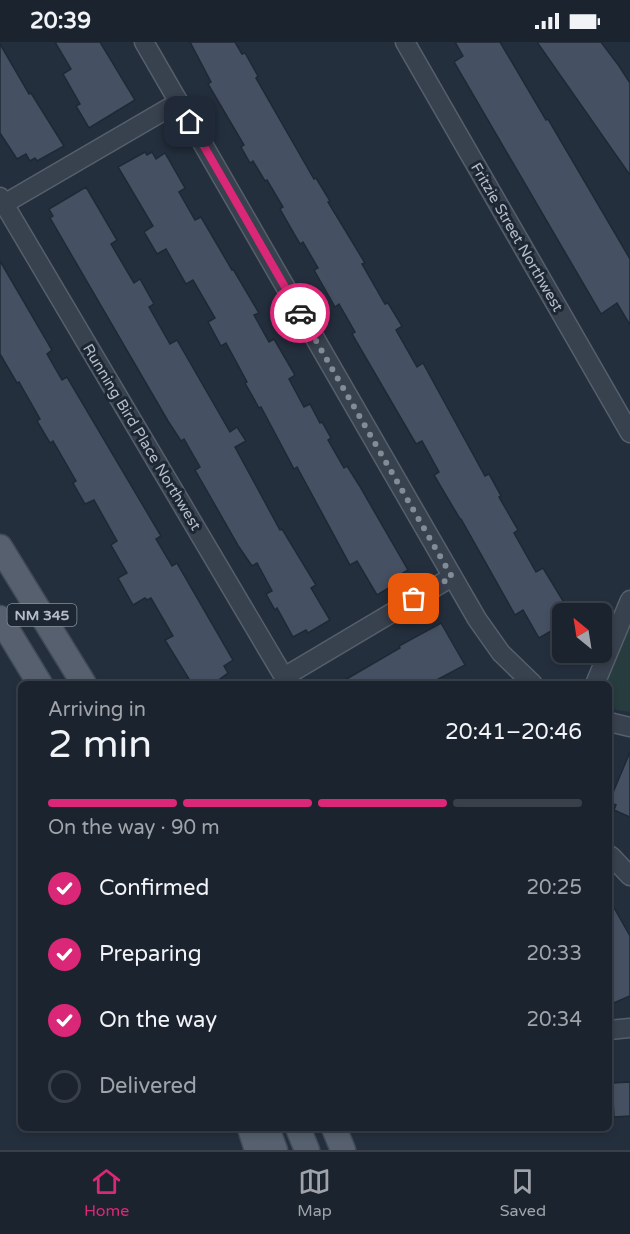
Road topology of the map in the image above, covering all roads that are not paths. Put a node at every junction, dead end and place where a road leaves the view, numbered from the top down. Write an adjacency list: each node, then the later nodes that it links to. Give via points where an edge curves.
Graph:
1 (144, 42): 3 (street)
2 (405, 42): 5 (street, Fritzie Street Northwest)
3 (179, 102): 4 (street); 7 (street)
4 (2, 201): 7 (street, Running Bird Place Northwest, via 284,677)
5 (630, 433)
6 (0, 547): 11 (main road, NM 345)
7 (452, 577): 12 (street, via 488,637)
8 (630, 600): 13 (street)
9 (0, 618): 10 (main road, NM 345)
10 (38, 681)
11 (82, 681)
12 (530, 681)
13 (597, 681)
14 (612, 723): 15 (street)
15 (630, 727)
16 (612, 857): 17 (street)
17 (630, 876)
18 (630, 1028): 19 (street)
19 (612, 1030)
20 (251, 1131): 24 (main road)
21 (268, 1131): 25 (main road)
22 (299, 1131): 26 (main road)
23 (335, 1131): 27 (main road)
24 (257, 1150)
25 (275, 1150)
26 (307, 1150)
27 (343, 1150)

